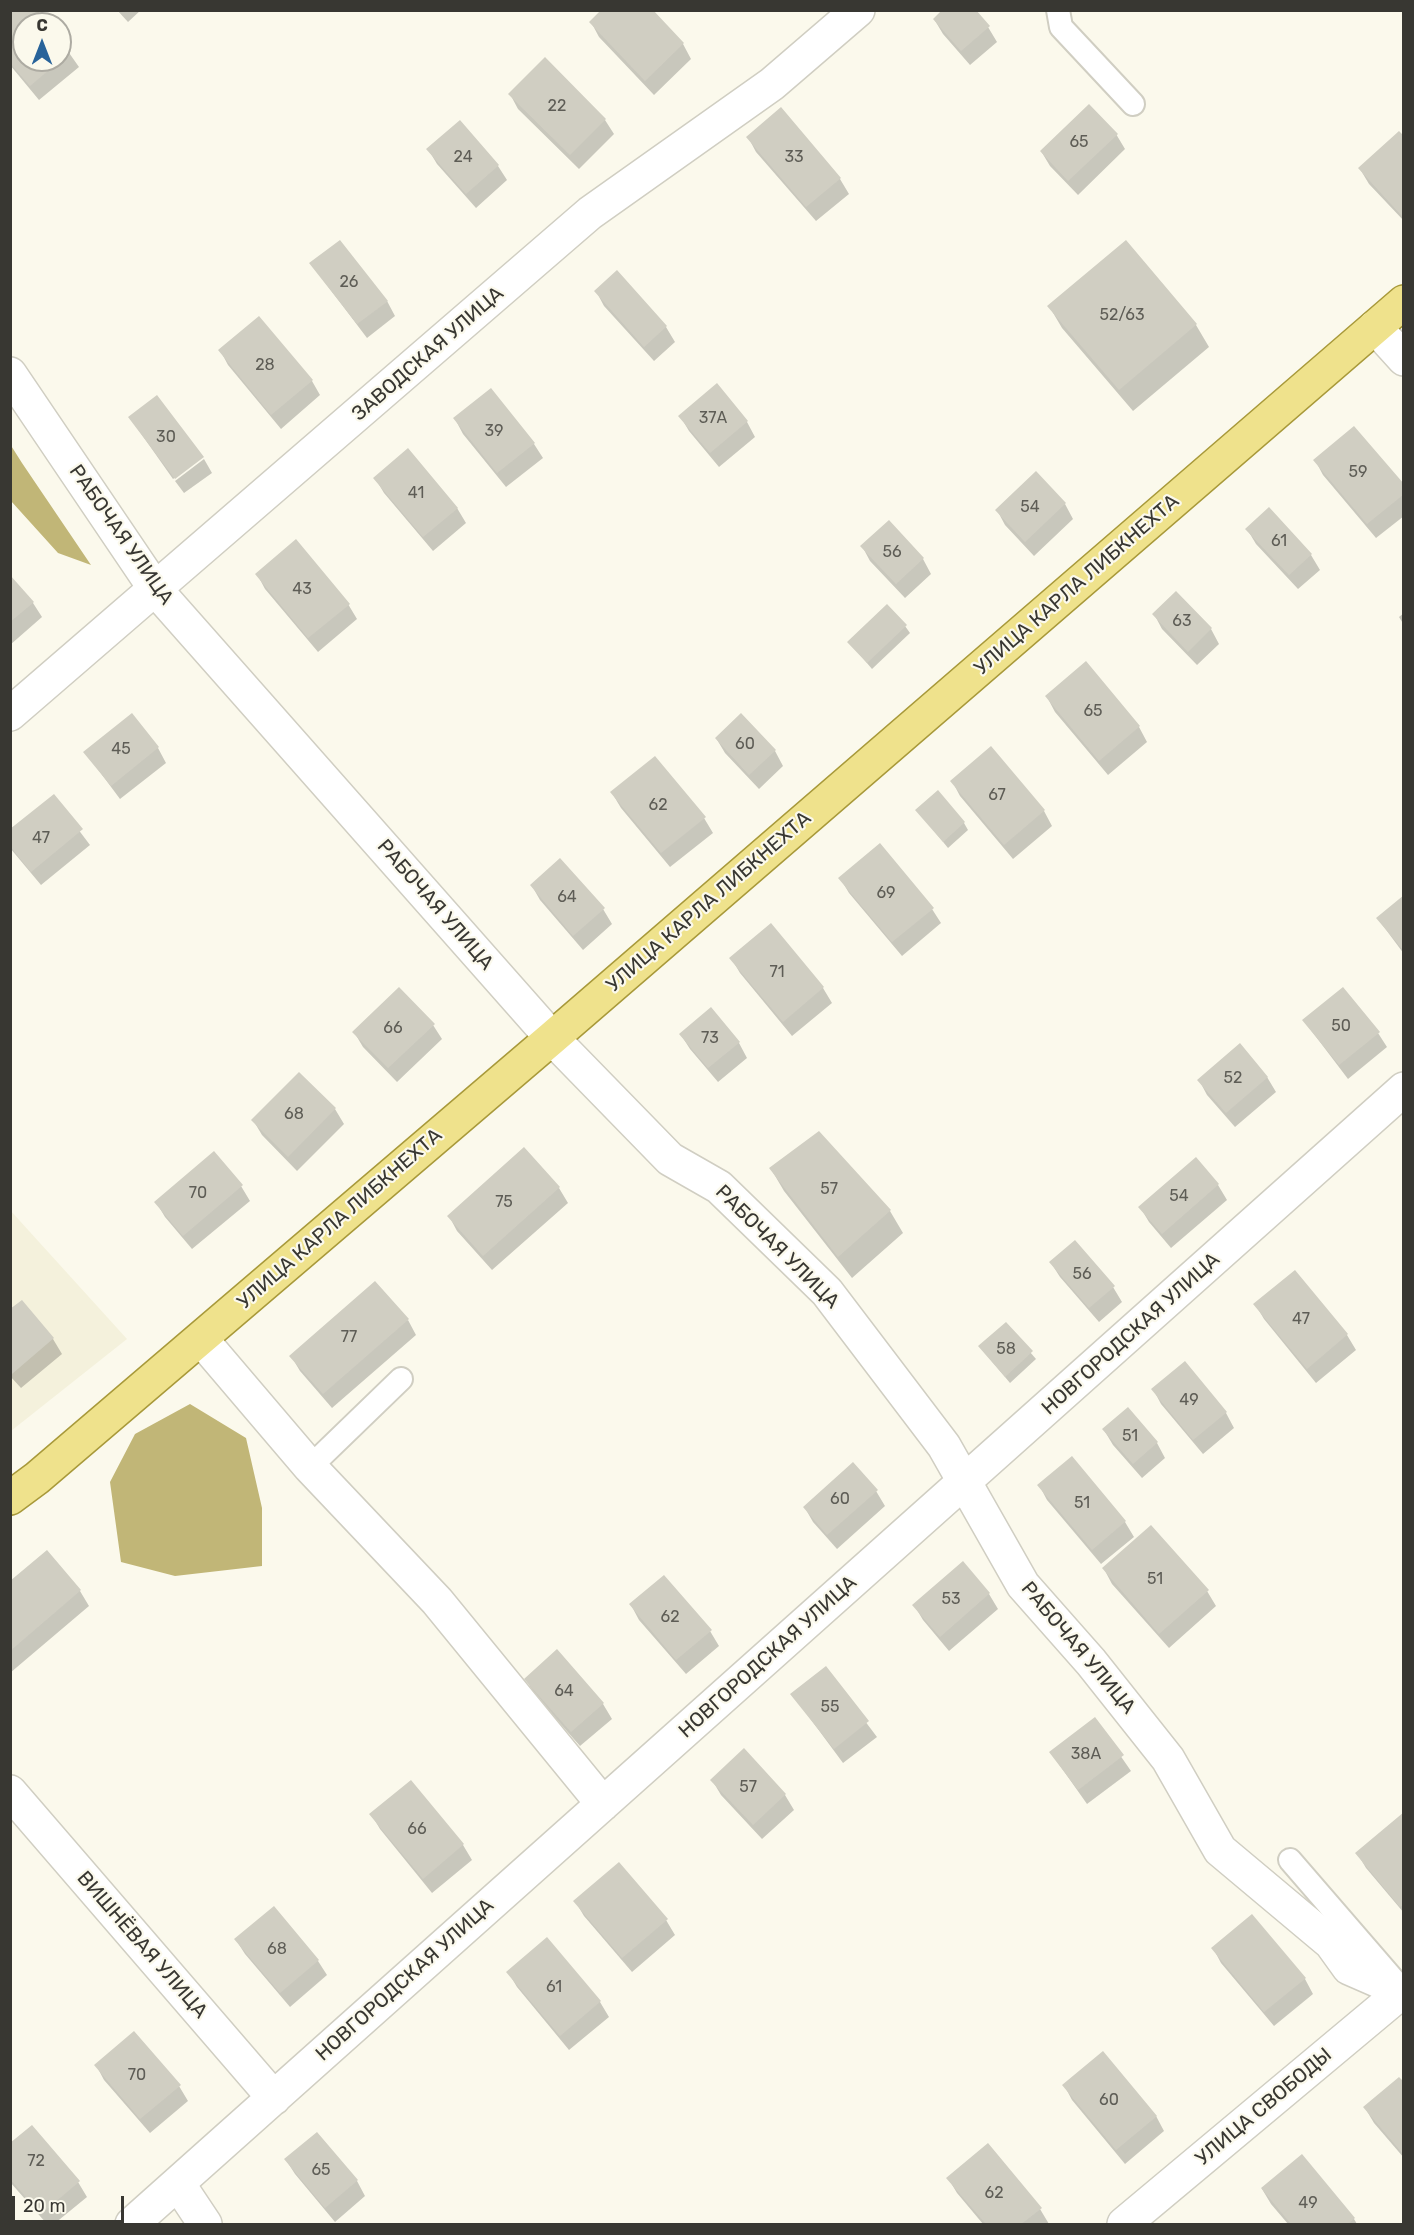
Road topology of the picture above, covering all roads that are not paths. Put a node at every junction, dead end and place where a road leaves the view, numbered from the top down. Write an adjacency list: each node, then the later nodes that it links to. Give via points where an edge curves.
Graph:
1 (858, 10): 8 (street, ЗАВОДСКАЯ УЛИЦА, via 771,84 590,213)
2 (1058, 10): 3 (lane, via 1061,27)
3 (1132, 104)
4 (1404, 302): 5 (main road, УЛИЦА КАРЛА ЛИБКНЕХТА)
5 (1375, 327): 6 (street); 10 (main road, УЛИЦА КАРЛА ЛИБКНЕХТА)
6 (1404, 359)
7 (10, 374): 8 (street, РАБОЧАЯ УЛИЦА)
8 (156, 590): 9 (street, ЗАВОДСКАЯ УЛИЦА); 10 (street, РАБОЧАЯ УЛИЦА)
9 (10, 714)
10 (552, 1038): 12 (main road, УЛИЦА КАРЛА ЛИБКНЕХТА); 15 (street, РАБОЧАЯ УЛИЦА, via 670,1159 719,1187 827,1292 944,1446)
11 (1404, 1089): 15 (street, НОВГОРОДСКАЯ УЛИЦА)
12 (201, 1339): 14 (street); 16 (main road, УЛИЦА КАРЛА ЛИБКНЕХТА)
13 (401, 1379): 14 (lane)
14 (310, 1467): 18 (street, via 437,1601)
15 (966, 1483): 18 (street, НОВГОРОДСКАЯ УЛИЦА); 20 (street, РАБОЧАЯ УЛИЦА, via 1023,1585 1168,1759 1220,1850 1331,1943 1349,1968)
16 (10, 1498)
17 (10, 1792): 21 (street, ВИШНЁВАЯ УЛИЦА)
18 (603, 1804): 21 (street, НОВГОРОДСКАЯ УЛИЦА)
19 (1290, 1860): 20 (lane)
20 (1403, 1991): 25 (street, УЛИЦА СВОБОДЫ)
21 (274, 2098): 22 (street, НОВГОРОДСКАЯ УЛИЦА)
22 (179, 2185): 23 (street, НОВГОРОДСКАЯ УЛИЦА); 24 (street)
23 (132, 2224)
24 (205, 2224)
25 (1124, 2224)

